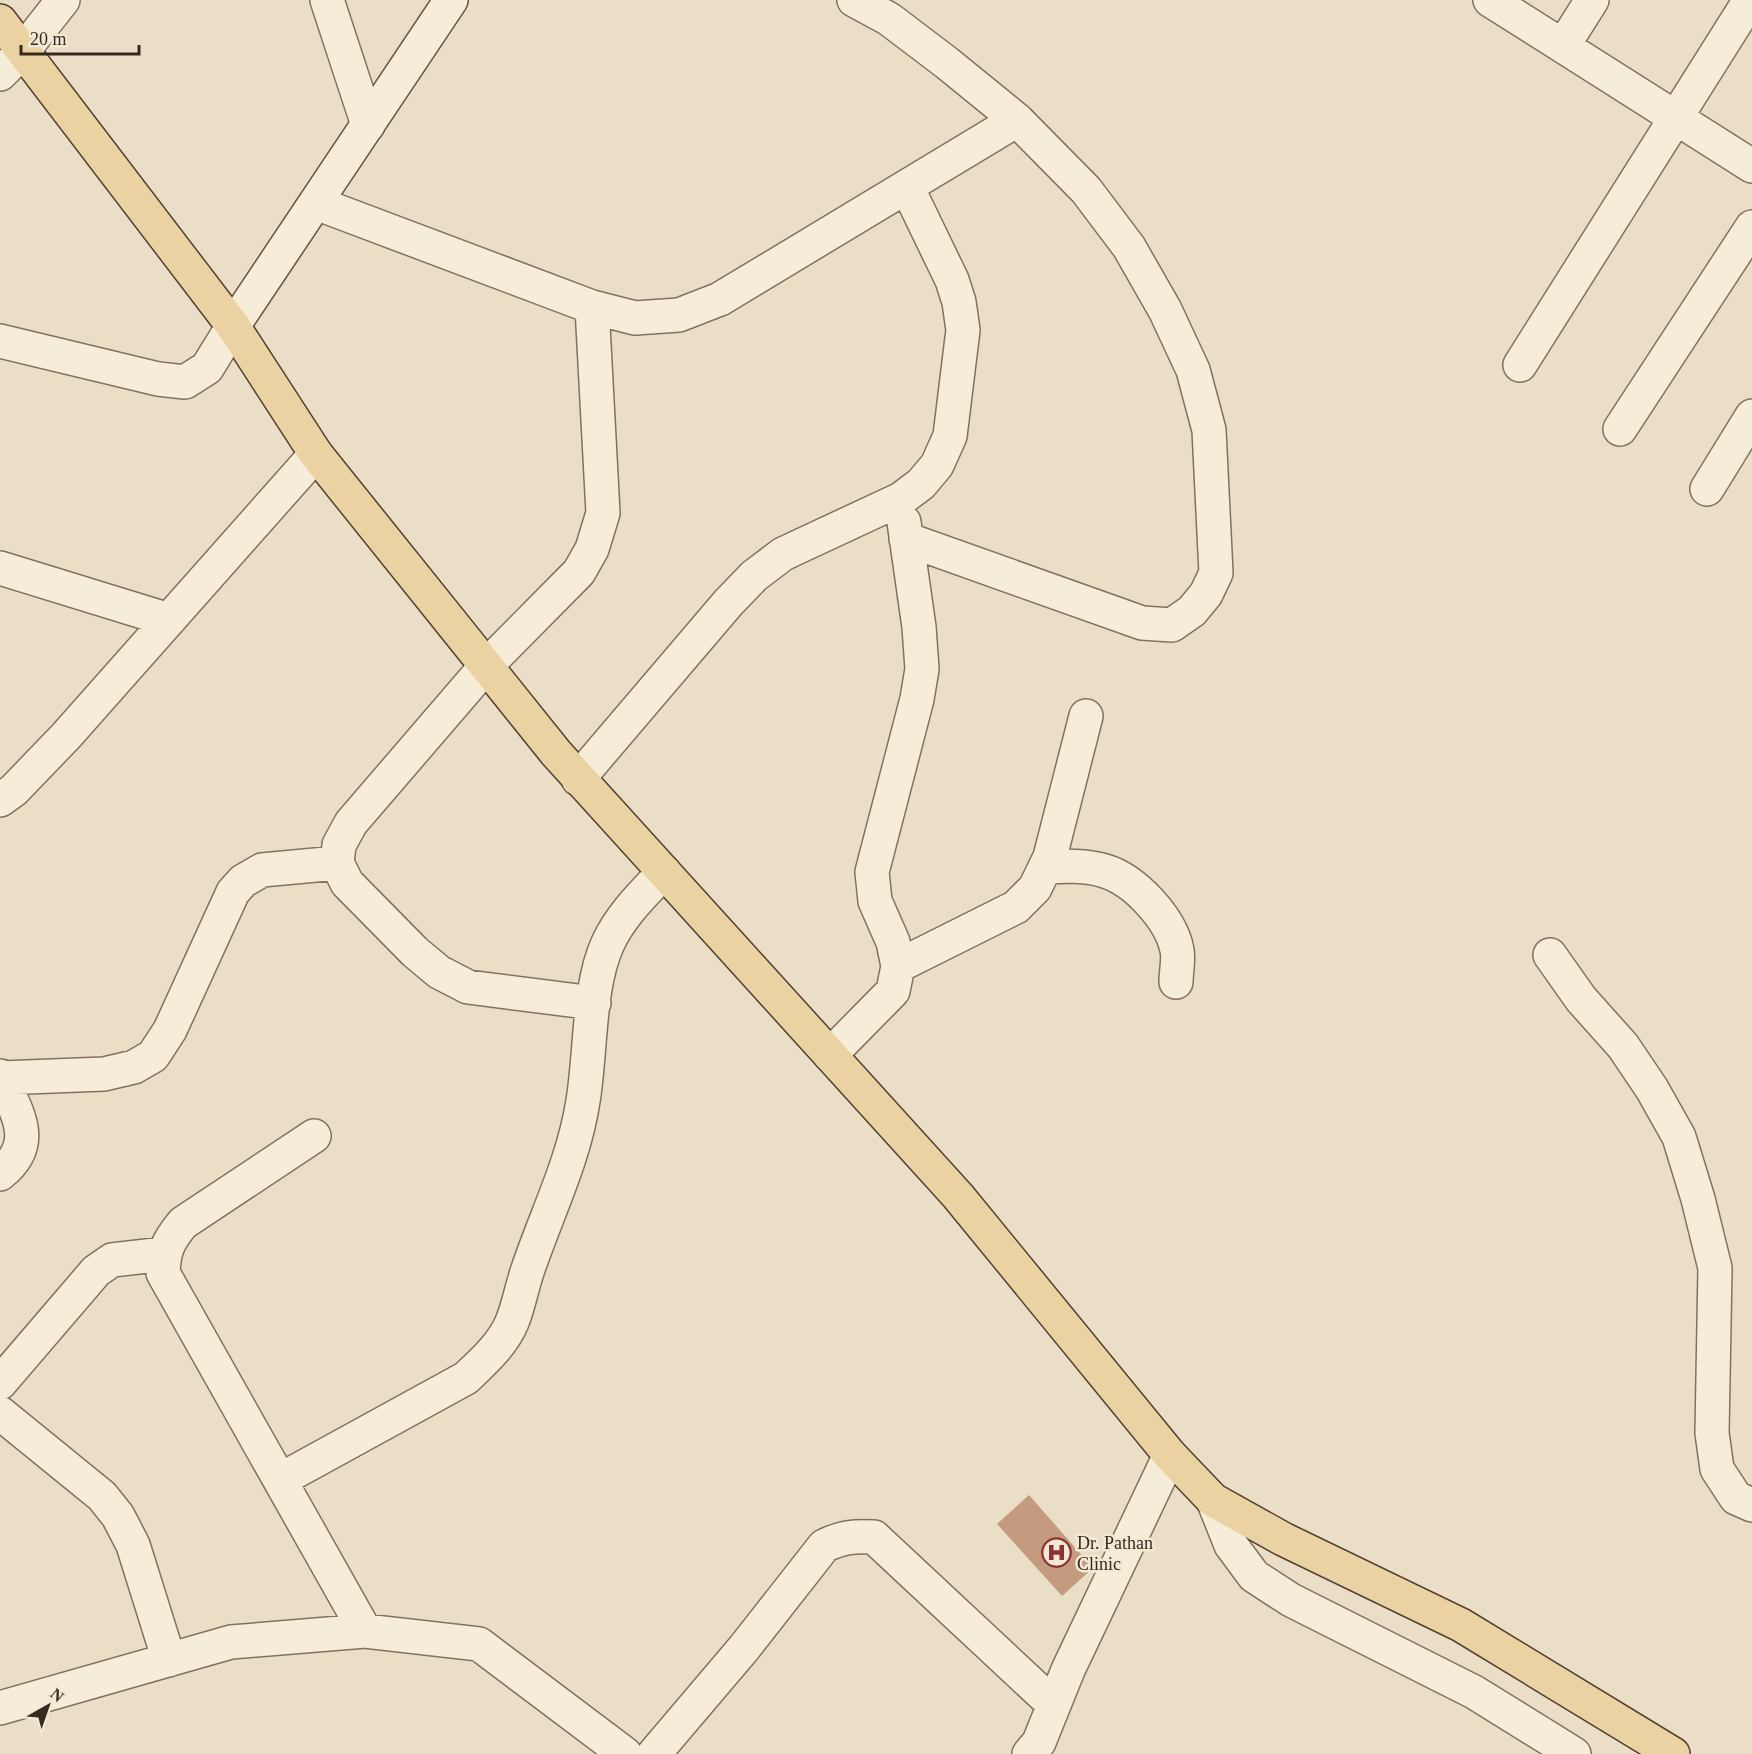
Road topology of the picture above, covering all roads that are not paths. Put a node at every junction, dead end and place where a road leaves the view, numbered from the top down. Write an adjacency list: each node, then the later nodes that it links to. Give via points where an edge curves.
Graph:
1 (63, 0): 10 (street)
2 (327, 0): 14 (street)
3 (451, 0): 14 (street)
4 (854, 0): 13 (street, via 889,19)
5 (1490, 0): 9 (street)
6 (1592, 0): 9 (street)
7 (1749, 0): 12 (street)
8 (0, 21): 10 (main road)
9 (1563, 46): 12 (street)
10 (23, 51): 11 (street); 20 (main road)
11 (0, 74)
12 (1677, 118): 15 (street); 22 (street)
13 (1017, 120): 16 (street); 29 (street, via 1086,190 1129,248 1165,310 1193,370 1209,430 1216,573 1206,594 1172,625 1142,623)
14 (368, 125): 17 (street)
15 (1752, 166)
16 (907, 187): 19 (street, via 720,299 679,315 635,318); 28 (street, via 952,280 963,330 950,436 937,465)
17 (316, 203): 19 (street); 20 (street)
18 (1752, 227): 24 (street)
19 (592, 307): 32 (street, via 603,513 592,549 579,572)
20 (233, 326): 21 (street, via 207,368 185,382); 25 (main road)
21 (0, 341)
22 (1520, 365)
23 (1752, 416): 26 (street)
24 (1620, 429)
25 (316, 454): 31 (street); 32 (main road)
26 (1741, 459): 27 (street)
27 (1707, 489)
28 (901, 499): 29 (street); 34 (street, via 783,554 754,576)
29 (906, 539): 40 (street, via 922,669 872,872 875,901 893,942)
30 (0, 568): 31 (street)
31 (169, 620): 35 (street, via 66,736)
32 (486, 666): 34 (main road); 36 (street, via 351,823 339,844)
33 (1086, 716): 37 (street)
34 (578, 779): 38 (main road)
35 (0, 800)
36 (337, 863): 42 (street, via 347,883 439,972 468,987); 44 (street, via 262,870 243,881 233,892 170,1030 153,1056 135,1067 104,1074)
37 (1046, 867): 40 (street, via 1035,888 1016,907); 41 (street, via 1103,870 1134,888 1171,931 1178,952)
38 (664, 872): 42 (street, via 623,916 607,945); 43 (main road)
39 (1550, 955): 53 (street, via 1581,999 1623,1046 1679,1137 1715,1268 1712,1433 1717,1469 1736,1497)
40 (898, 966): 43 (street, via 893,991)
41 (1176, 982)
42 (594, 1003): 51 (street, via 578,1133 512,1323 488,1358 466,1378)
43 (830, 1055): 50 (main road, via 958,1196)
44 (0, 1077): 46 (street, via 19,1117 23,1140 17,1156)
45 (314, 1136): 47 (street, via 183,1224)
46 (0, 1174)
47 (164, 1254): 48 (street, via 112,1260 96,1271); 51 (street, via 164,1274)
48 (0, 1383)
49 (0, 1413): 55 (street, via 102,1496 118,1516 133,1545)
50 (1170, 1455): 52 (main road); 56 (street)
51 (280, 1480): 54 (street)
52 (1213, 1500): 61 (street, via 1231,1545 1254,1576 1291,1600 1474,1692); 62 (main road, via 1283,1539 1461,1625)
53 (1752, 1505)
54 (365, 1630): 55 (street, via 231,1642); 58 (street, via 479,1644)
55 (169, 1660): 57 (street)
56 (1054, 1705): 59 (street, via 874,1538 854,1536 824,1546); 60 (street, via 1039,1742)
57 (0, 1708)
58 (625, 1754)
59 (654, 1754)
60 (1029, 1754)
61 (1574, 1754)
62 (1673, 1754)

